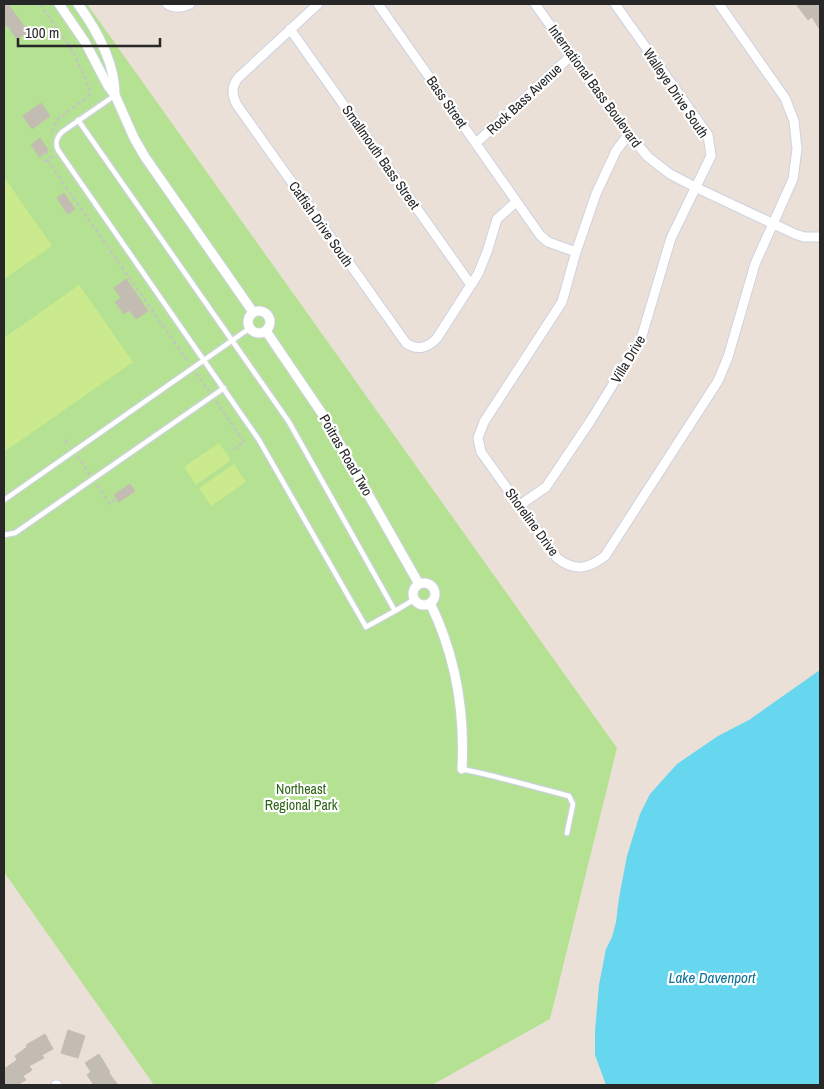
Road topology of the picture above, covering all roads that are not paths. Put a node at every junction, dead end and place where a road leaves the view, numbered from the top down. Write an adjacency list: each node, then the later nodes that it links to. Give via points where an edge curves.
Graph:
1 (59, 4): 12 (street, Poitras Road Two)
2 (78, 4): 12 (street, Poitras Road Two, via 105,55)
3 (167, 4): 4 (street, via 181,8)
4 (190, 4)
5 (318, 4): 10 (street)
6 (378, 4): 15 (street, Bass Street)
7 (536, 4): 11 (street, International Bass Boulevard)
8 (614, 4): 16 (street, Walleye Drive South, via 708,135 710,156)
9 (719, 4): 18 (street, Shoreline Drive, via 785,98 794,121 797,149 793,179)
10 (290, 29): 21 (street, Smallmouth Bass Street); 21 (street, Catfish Drive South, via 238,78 232,91 237,105 410,346 420,348 437,338)
11 (572, 55): 14 (street, International Bass Boulevard); 15 (street, Rock Bass Avenue)
12 (115, 95): 13 (lane); 22 (street, Poitras Road Two, via 145,157)
13 (78, 120): 25 (lane); 26 (lane, via 58,136 58,150)
14 (628, 135): 16 (street, International Bass Boulevard, via 662,168); 20 (street, Shoreline Drive, via 616,151 596,194)
15 (476, 143): 17 (street, Bass Street)
16 (695, 187): 18 (street, International Bass Boulevard); 29 (street, Villa Drive, via 665,256 641,340 546,487)
17 (516, 202): 20 (street, Bass Street, via 544,240); 21 (street, via 497,219 488,252)
18 (773, 224): 19 (street, International Bass Boulevard, via 799,236); 29 (street, Shoreline Drive, via 755,264 718,381 605,556 593,565 579,568 564,564 556,558)
19 (820, 237)
20 (576, 252): 29 (street, Shoreline Drive, via 562,302 484,422 478,438 481,452)
21 (471, 285)
22 (253, 312): 23 (street, via 248,320); 24 (street, Poitras Road Two, via 262,311 268,315 270,322)
23 (250, 328): 24 (street, via 256,332); 25 (lane)
24 (266, 331): 31 (street, Poitras Road Two, via 323,415)
25 (232, 340): 26 (lane); 34 (lane, via 289,422)
26 (204, 360): 27 (lane); 28 (lane)
27 (224, 388): 30 (lane, via 15,534); 34 (lane, via 259,440 366,627)
28 (4, 500)
29 (520, 505)
30 (4, 535)
31 (419, 584): 32 (street, via 415,588); 33 (street, Poitras Road Two, via 428,583 434,588 435,598)
32 (415, 599): 33 (street, via 423,605); 34 (lane)
33 (430, 603): 35 (street, Poitras Road Two, via 444,635 459,688 463,723)
34 (395, 610)
35 (462, 769): 36 (lane, via 569,796 573,804)
36 (567, 832)

